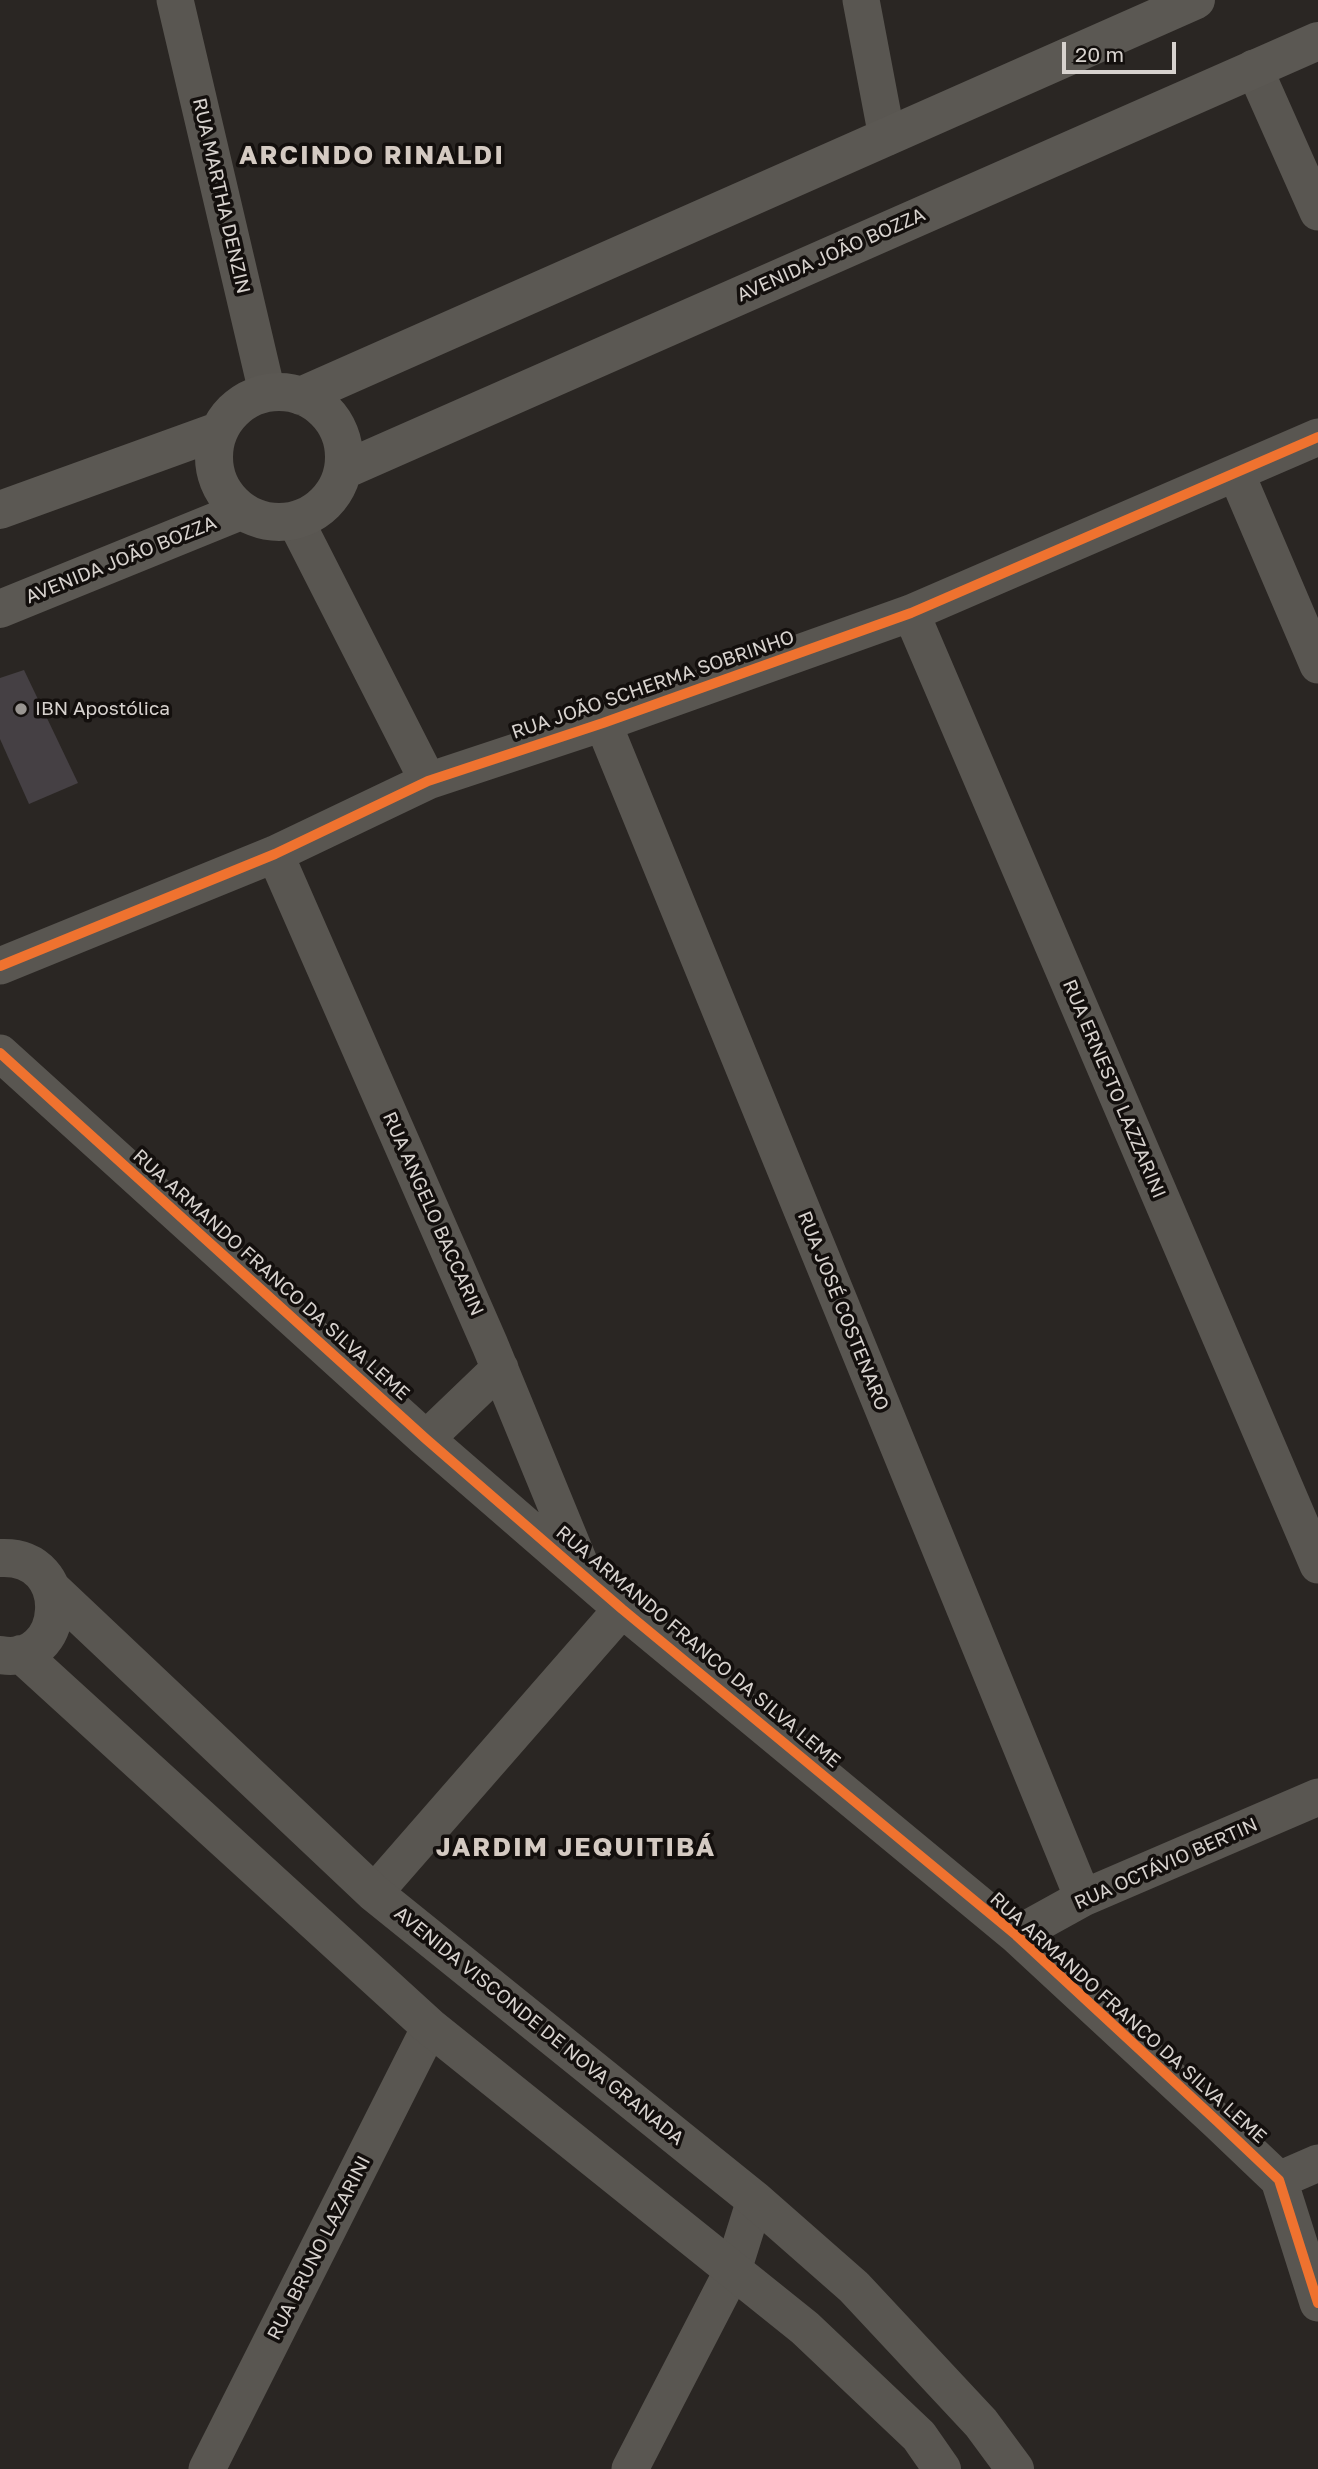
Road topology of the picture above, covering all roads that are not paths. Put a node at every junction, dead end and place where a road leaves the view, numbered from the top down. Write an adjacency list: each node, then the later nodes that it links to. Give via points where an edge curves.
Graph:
1 (175, 0): 8 (street, RUA MARTHA DENZIN)
2 (861, 0): 6 (street)
3 (1196, 0): 6 (main road)
4 (1318, 41): 5 (main road, AVENIDA JOÃO BOZZA)
5 (1254, 68): 7 (street); 11 (main road, AVENIDA JOÃO BOZZA)
6 (887, 137): 8 (main road)
7 (1318, 212)
8 (284, 394): 9 (main road, via 247,399); 11 (main road, via 326,411 338,429)
9 (218, 431): 13 (main road); 14 (main road, AVENIDA JOÃO BOZZA, via 215,475 225,495)
10 (1318, 437): 12 (street, RUA JOÃO SCHERMA SOBRINHO)
11 (344, 470): 15 (main road, AVENIDA JOÃO BOZZA, via 323,506)
12 (1236, 473): 17 (street, RUA JOÃO SCHERMA SOBRINHO); 18 (street)
13 (0, 510)
14 (241, 511): 15 (main road, AVENIDA JOÃO BOZZA, via 261,521); 16 (main road, AVENIDA JOÃO BOZZA)
15 (295, 520): 20 (street)
16 (0, 609)
17 (911, 613): 19 (street, RUA JOÃO SCHERMA SOBRINHO); 27 (street, RUA ERNESTO LAZZARINI)
18 (1318, 665)
19 (603, 723): 20 (street, RUA JOÃO SCHERMA SOBRINHO); 34 (street, RUA JOSÉ COSTENARO)
20 (428, 781): 21 (street, RUA JOÃO SCHERMA SOBRINHO)
21 (275, 854): 22 (street, RUA JOÃO SCHERMA SOBRINHO); 24 (street, RUA ANGELO BACCARIN)
22 (0, 966)
23 (0, 1053): 25 (street, RUA ARMANDO FRANCO DA SILVA LEME)
24 (500, 1368): 25 (street); 29 (street, RUA ANGELO BACCARIN)
25 (425, 1439): 29 (street, RUA ARMANDO FRANCO DA SILVA LEME)
26 (0, 1525): 28 (street, AVENIDA VISCONDE DE NOVA GRANADA)
27 (1318, 1566)
28 (29, 1571): 31 (street, via 55,1606 50,1629 35,1647); 33 (street, AVENIDA VISCONDE DE NOVA GRANADA)
29 (585, 1577): 30 (street, RUA ARMANDO FRANCO DA SILVA LEME)
30 (622, 1609): 33 (street); 35 (street, RUA ARMANDO FRANCO DA SILVA LEME)
31 (6, 1657): 36 (street)
32 (1318, 1797): 34 (street, RUA OCTÁVIO BERTIN)
33 (374, 1893): 39 (street, AVENIDA VISCONDE DE NOVA GRANADA)
34 (1083, 1898): 35 (street, RUA OCTÁVIO BERTIN)
35 (1016, 1935): 38 (street, RUA ARMANDO FRANCO DA SILVA LEME)
36 (430, 2027): 40 (street); 42 (street, RUA BRUNO LAZARINI)
37 (1318, 2164): 38 (street)
38 (1279, 2180): 41 (street, RUA ARMANDO FRANCO DA SILVA LEME)
39 (755, 2200): 40 (street); 45 (street, AVENIDA VISCONDE DE NOVA GRANADA, via 854,2287 981,2423)
40 (733, 2270): 43 (street); 44 (street, via 805,2328 919,2436)
41 (1318, 2303)
42 (207, 2469)
43 (630, 2469)
44 (942, 2469)
45 (1015, 2469)

